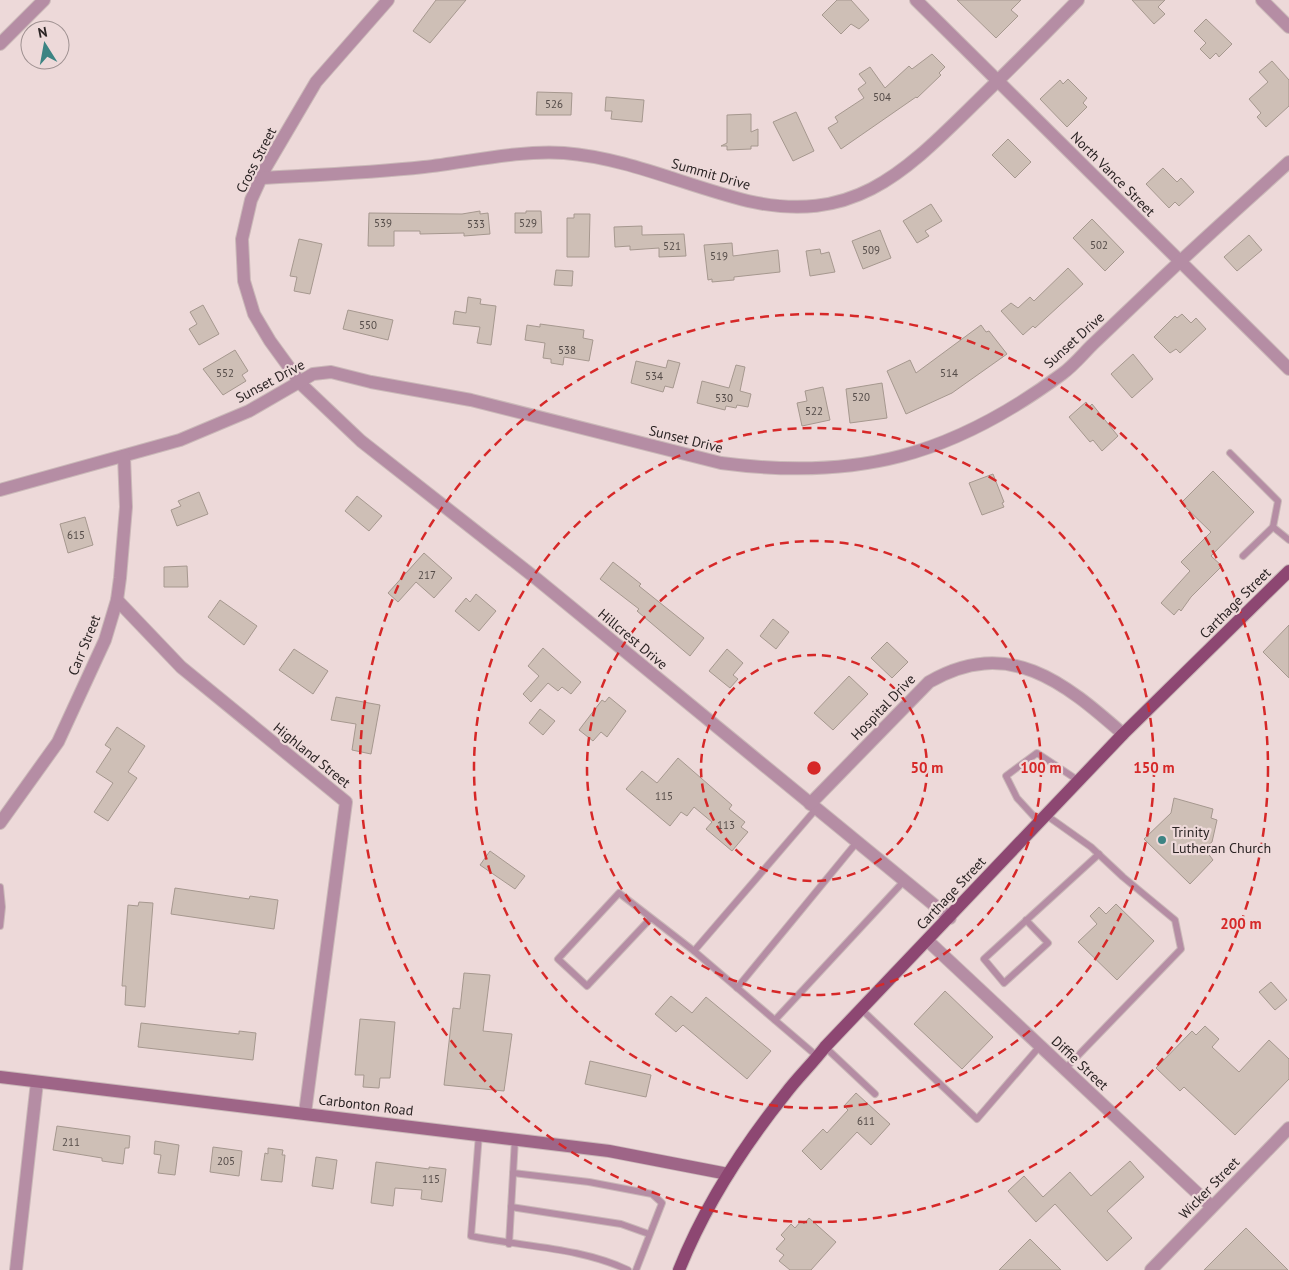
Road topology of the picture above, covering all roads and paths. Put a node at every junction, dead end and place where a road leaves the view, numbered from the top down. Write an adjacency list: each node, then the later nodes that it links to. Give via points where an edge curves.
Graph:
1 (44, 0): 7 (street)
2 (388, 0): 10 (street, Cross Street, via 316,82)
3 (916, 0): 8 (street, North Vance Street)
4 (1078, 0): 8 (street, Summit Drive)
5 (1262, 0): 6 (street)
6 (1288, 24)
7 (0, 44)
8 (998, 82): 10 (street, Summit Drive, via 910,166 866,193 812,206 748,201 626,163 563,153 371,172); 11 (street, North Vance Street)
9 (1289, 162): 11 (street, Sunset Drive)
10 (261, 178): 13 (street, Cross Street, via 244,226 244,282 254,314)
11 (1180, 262): 12 (street, North Vance Street); 13 (street, Sunset Drive, via 1063,373 979,428 898,459 854,466 804,470 721,463 471,400 343,374 322,373)
12 (1289, 370)
13 (300, 381): 15 (street, Sunset Drive, via 240,415 180,440); 24 (street, Hillcrest Drive, via 361,441 538,580)
14 (1230, 452): 17 (lane, via 1278,501)
15 (124, 456): 16 (street, Sunset Drive); 21 (street, Carr Street, via 126,507)
16 (0, 490)
17 (1273, 526): 18 (lane); 19 (lane)
18 (1289, 540)
19 (1243, 556)
20 (1288, 575): 22 (main road, Carthage Street)
21 (117, 600): 26 (street, Carr Street, via 105,640 58,742); 46 (street, Highland Street, via 181,668 346,802)
22 (1123, 734): 23 (main road, Carthage Street); 24 (street, Hospital Drive, via 1081,697 1040,673 995,662 965,665 929,682)
23 (1079, 781): 25 (main road, Carthage Street); 25 (lane, via 1037,754 1006,776 1017,798)
24 (813, 806): 27 (street, Hillcrest Drive); 36 (lane)
25 (1043, 818): 28 (lane); 32 (main road, Carthage Street)
26 (0, 823)
27 (857, 842): 29 (street, Hillcrest Drive); 37 (lane)
28 (1099, 854): 33 (lane); 42 (lane, via 1175,920 1181,949)
29 (904, 881): 32 (street, Hillcrest Drive); 39 (lane)
30 (0, 887): 34 (lane)
31 (651, 918): 31 (lane, via 619,893 558,959 587,986); 36 (lane)
32 (950, 918): 35 (main road, Carthage Street)
33 (1026, 920): 33 (lane, via 984,959 1004,983 1048,943)
34 (0, 926)
35 (928, 941): 38 (main road, Carthage Street); 40 (street, Diffie Street)
36 (694, 951): 37 (lane)
37 (737, 988): 39 (lane)
38 (861, 1009): 40 (lane, via 977,1119); 41 (main road, Carthage Street)
39 (775, 1020): 41 (lane)
40 (1040, 1046): 42 (street, Diffie Street)
41 (822, 1052): 45 (lane); 51 (main road, Carthage Street, via 781,1099)
42 (1065, 1069): 52 (street, Diffie Street)
43 (0, 1077): 44 (street, Carbonton Road)
44 (37, 1082): 46 (street, Carbonton Road); 57 (street)
45 (874, 1094)
46 (305, 1114): 48 (street, Carbonton Road)
47 (1289, 1128): 52 (street, Wicker Street)
48 (479, 1134): 49 (street, Carbonton Road); 55 (lane, via 471,1236)
49 (515, 1139): 50 (lane); 51 (street, Carbonton Road, via 609,1151)
50 (513, 1173): 53 (lane); 54 (lane, via 652,1194 662,1204)
51 (728, 1174): 60 (main road, Carthage Street, via 705,1211)
52 (1211, 1206): 56 (street, Wicker Street)
53 (511, 1207): 54 (lane, via 621,1224); 55 (lane)
54 (649, 1234): 59 (lane)
55 (509, 1244): 58 (lane, via 593,1256)
56 (1152, 1269)
57 (16, 1270)
58 (628, 1270)
59 (636, 1270)
60 (680, 1270)

